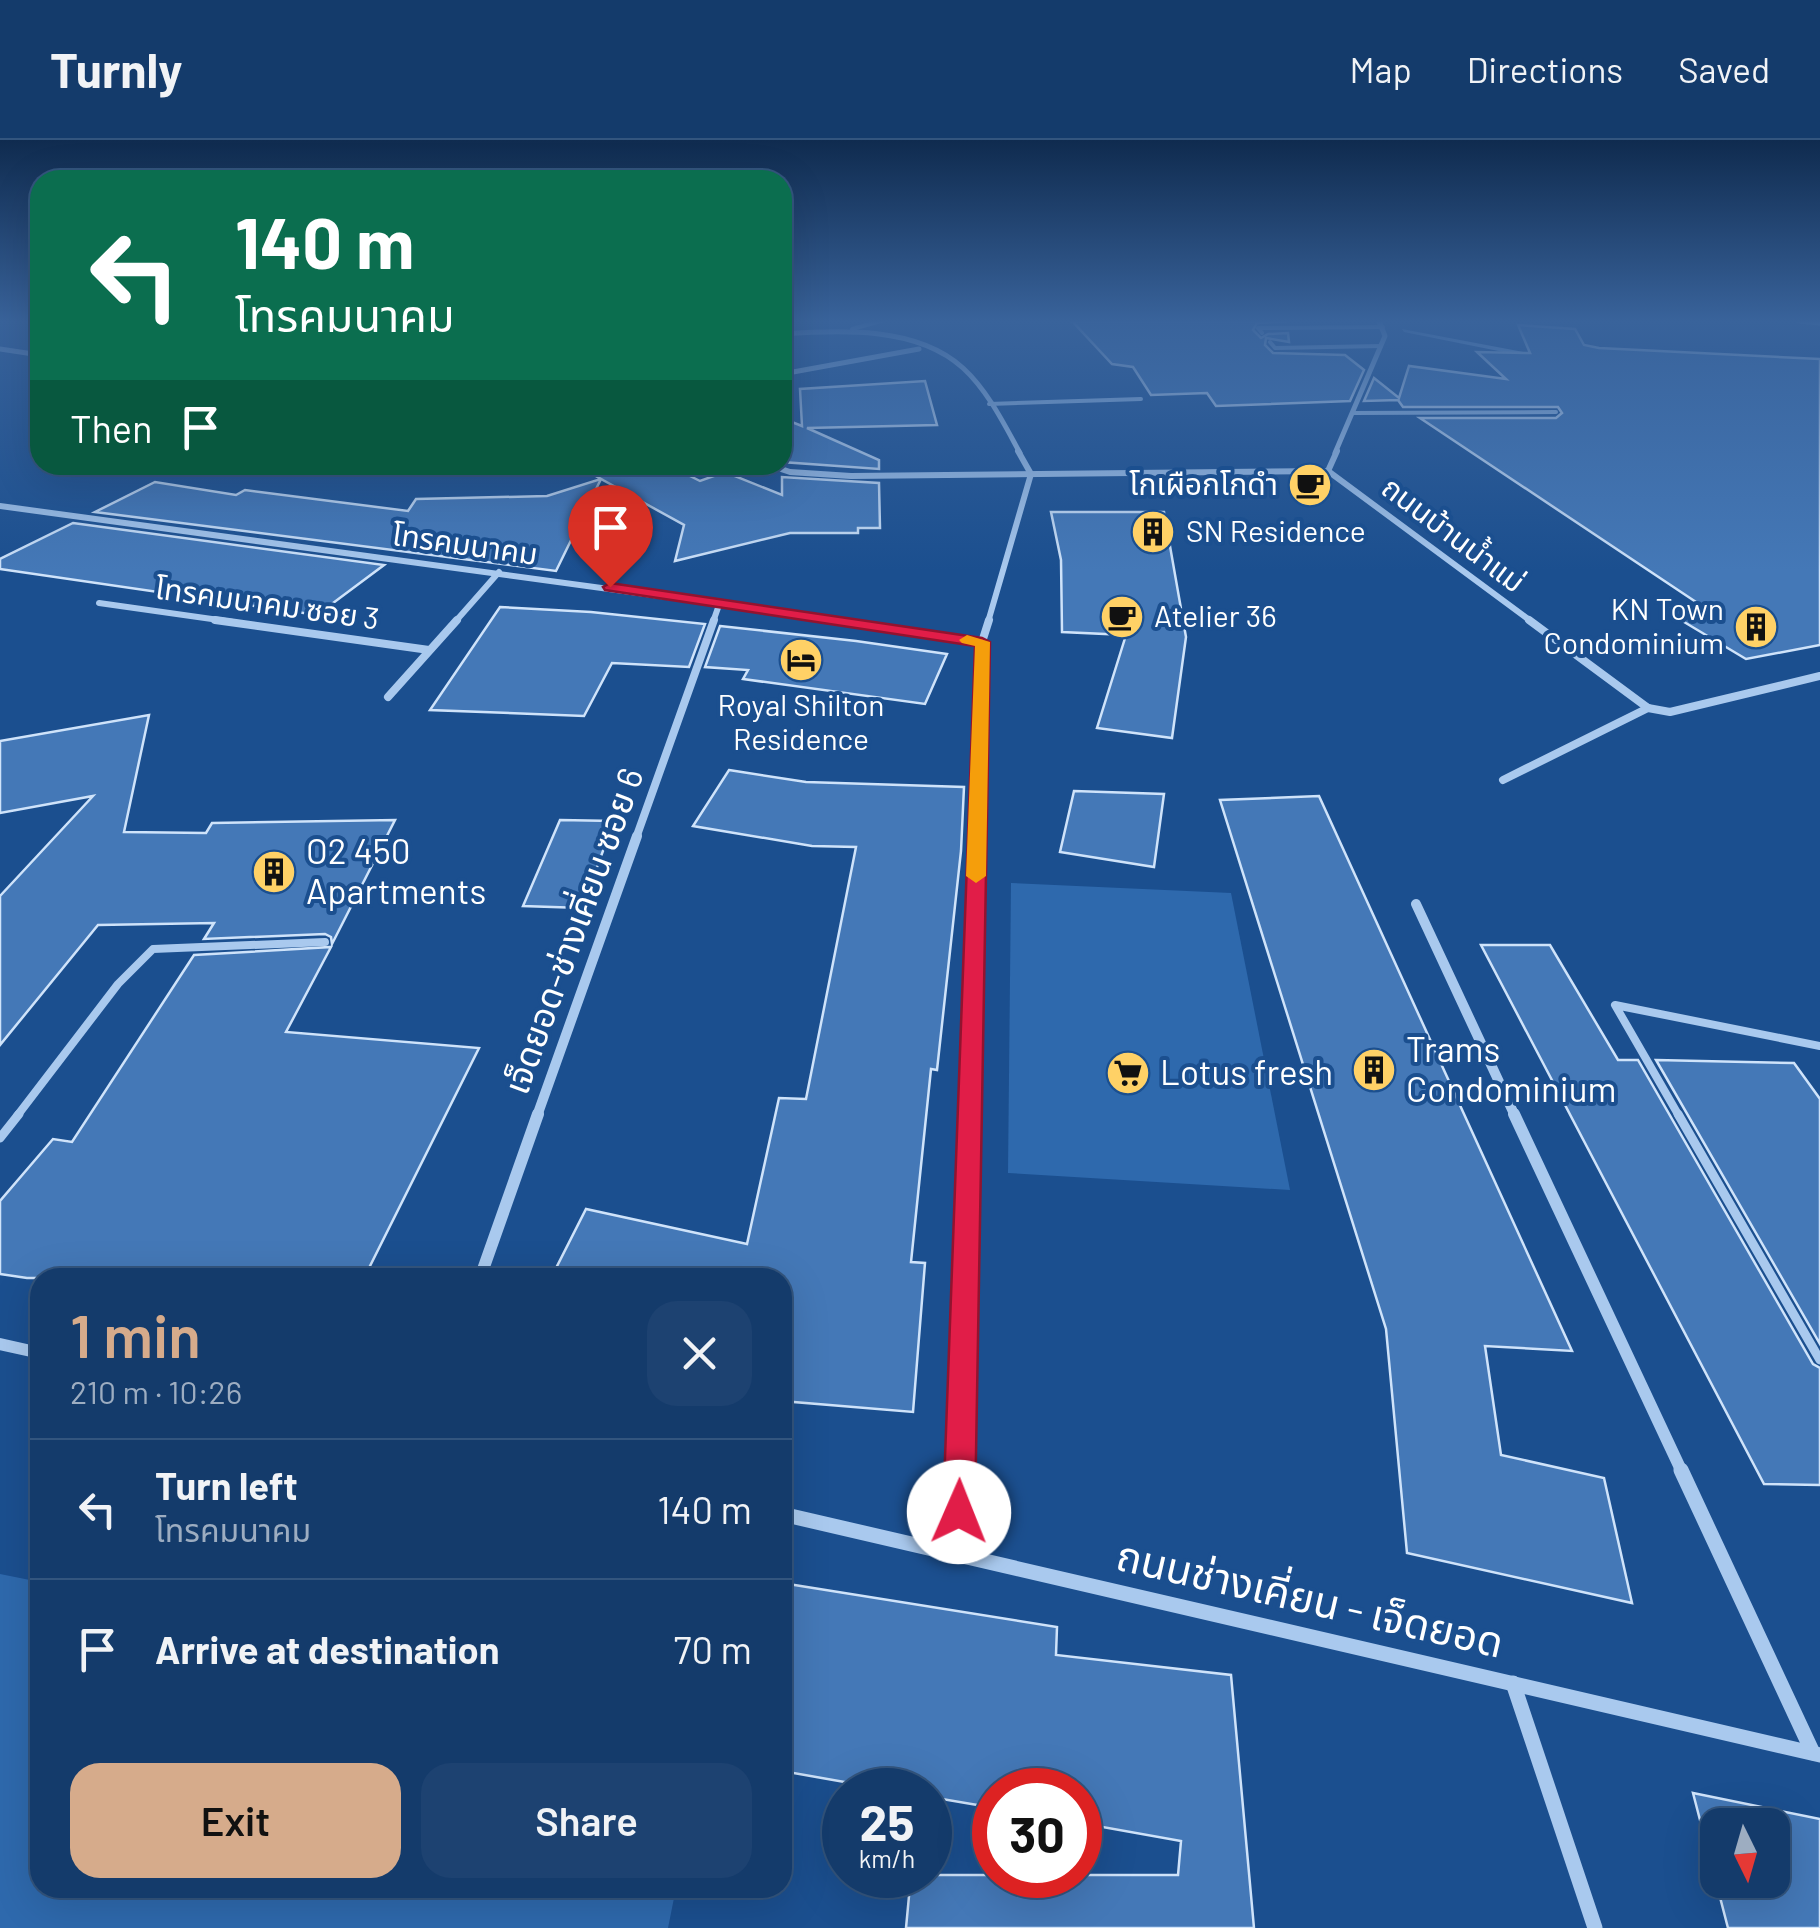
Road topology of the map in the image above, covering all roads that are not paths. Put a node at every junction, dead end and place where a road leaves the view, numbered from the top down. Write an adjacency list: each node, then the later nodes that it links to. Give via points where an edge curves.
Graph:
1 (989, 404): 7 (street)
2 (1357, 404): 4 (street)
3 (1556, 412): 4 (lane)
4 (1353, 413): 5 (street)
5 (1328, 470): 7 (street); 16 (street, ถนนบ้านน้ำแม่)
6 (792, 472): 7 (street)
7 (1031, 474): 12 (street)
8 (0, 506): 9 (street, โทรคมนาคม)
9 (499, 572): 10 (street, โทรคมนาคม); 13 (street, โทรคมนาคม ซอย 3)
10 (720, 602): 12 (street, โทรคมนาคม); 22 (street, เจ็ดยอด-ช่างเคี่ยน ซอย 6)
11 (99, 603): 13 (street, โทรคมนาคม ซอย 3)
12 (982, 642): 27 (street)
13 (429, 650): 15 (street, โทรคมนาคม ซอย 3)
14 (1820, 676): 16 (street, via 1670,712)
15 (388, 697)
16 (1648, 708): 17 (street)
17 (1502, 780)
18 (1416, 904): 29 (street)
19 (324, 942): 21 (lane, via 153,949 118,984)
20 (1820, 1046): 25 (lane, via 1615,1005)
21 (0, 1138)
22 (484, 1268)
23 (0, 1344): 24 (street)
24 (30, 1351)
25 (1820, 1360)
26 (792, 1516): 27 (street, ถนนช่างเคี่ยน - เจ็ดยอด)
27 (958, 1552): 28 (street, ถนนช่างเคี่ยน - เจ็ดยอด)
28 (1513, 1683): 29 (street, ถนนช่างเคี่ยน - เจ็ดยอด); 30 (street)
29 (1816, 1754)
30 (1595, 1928)

